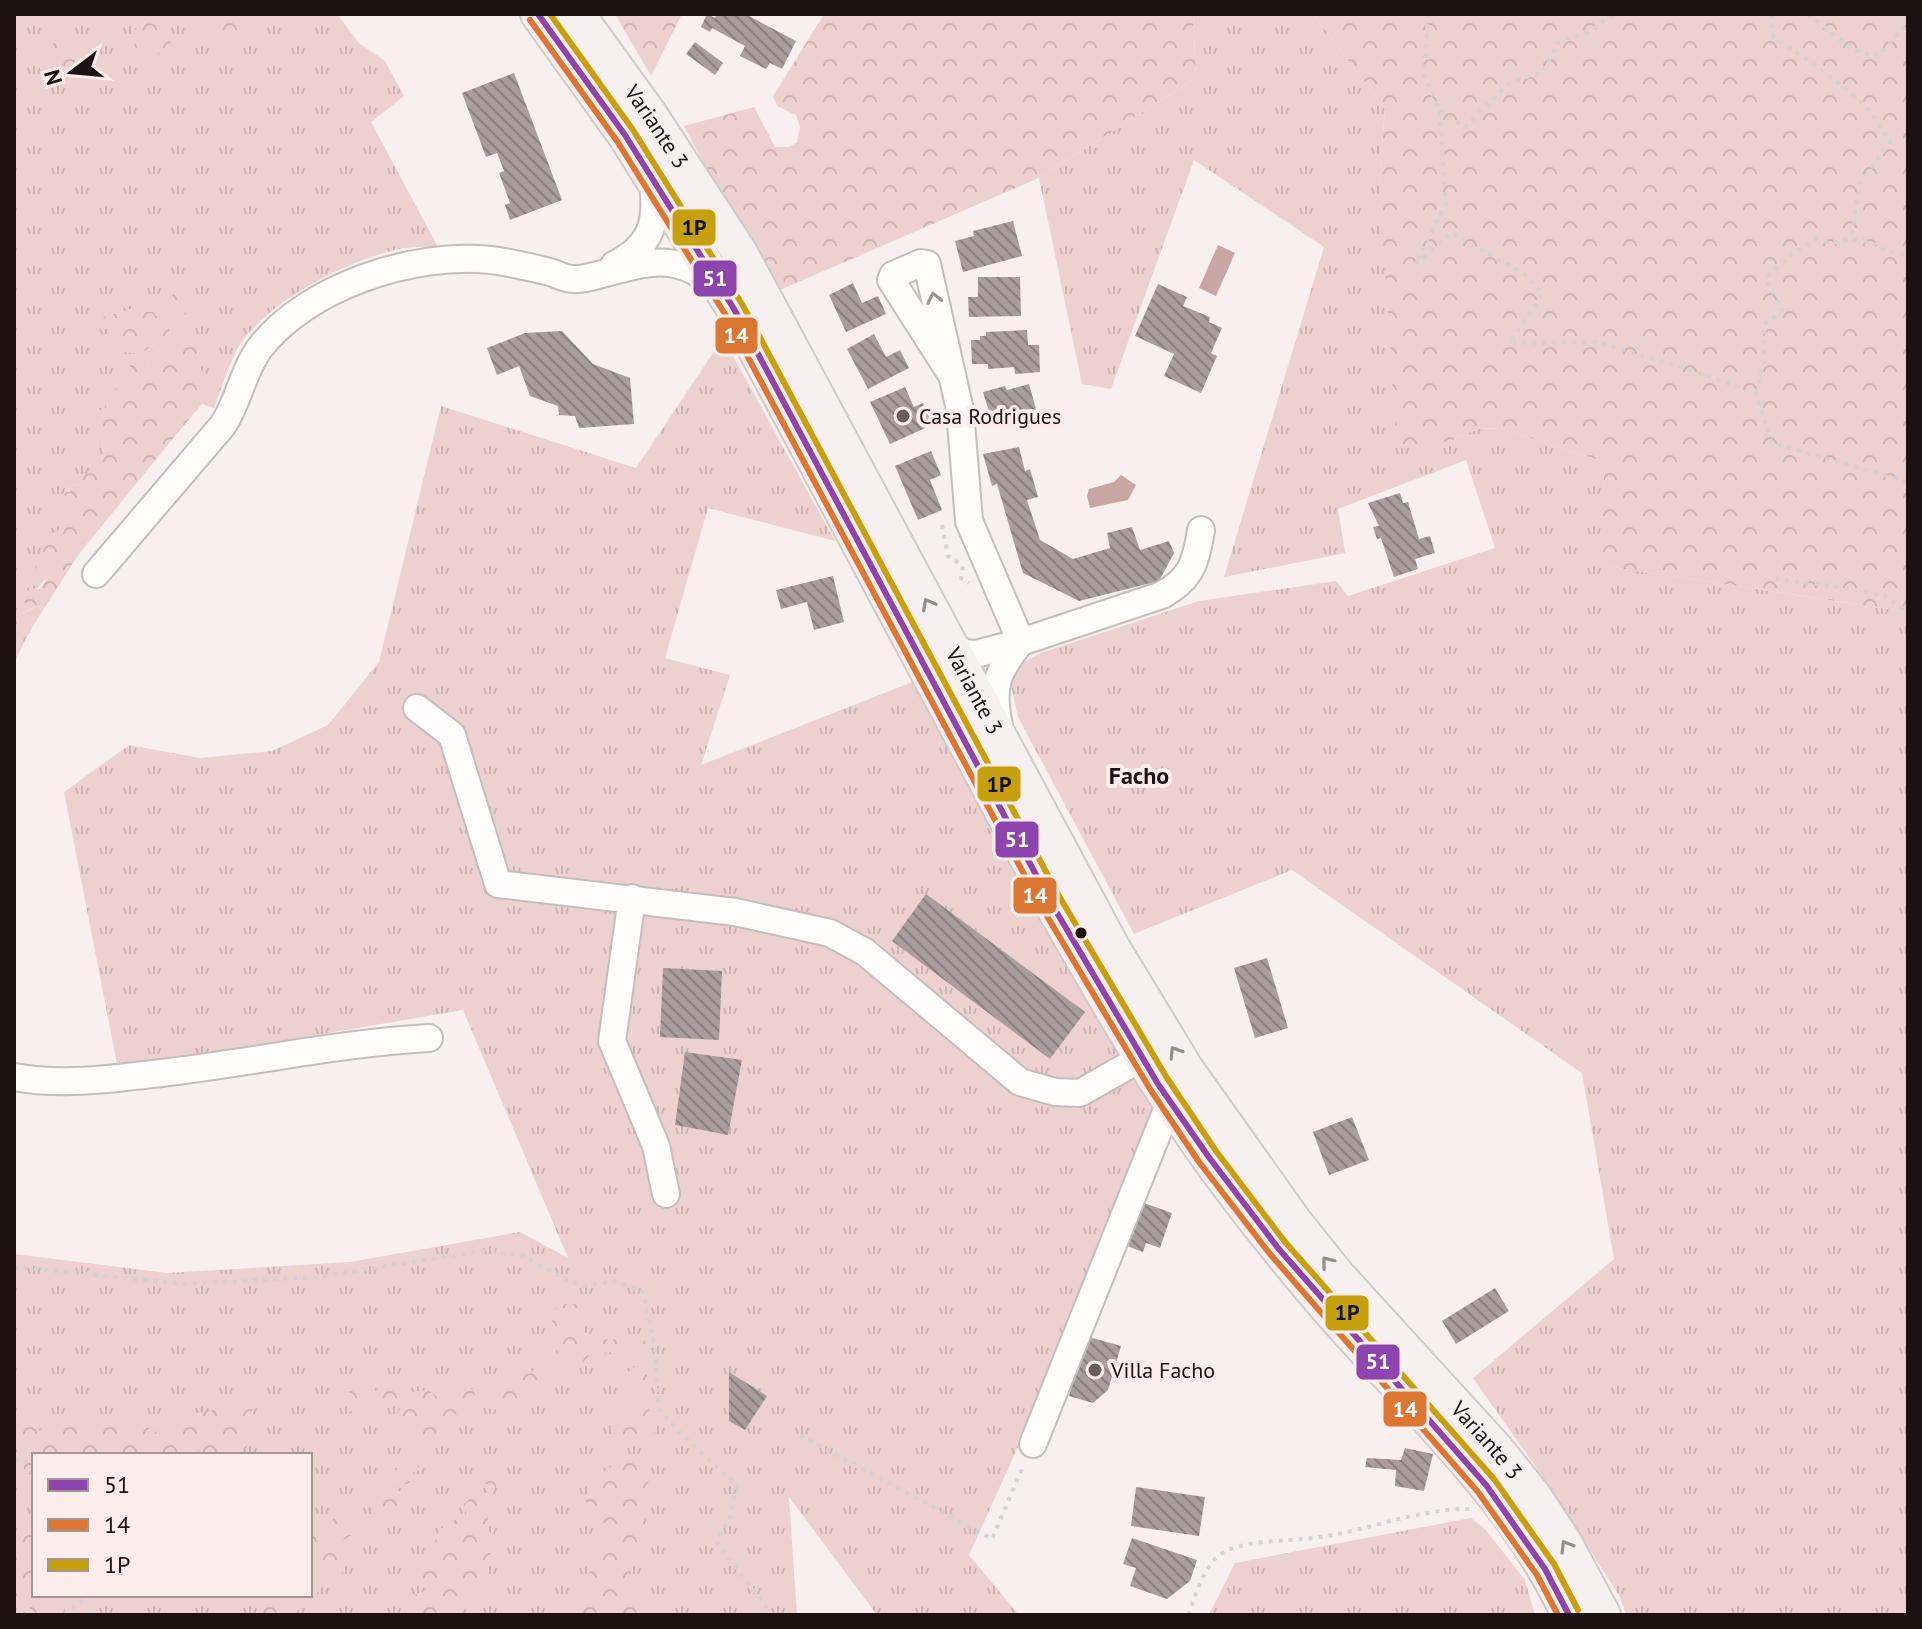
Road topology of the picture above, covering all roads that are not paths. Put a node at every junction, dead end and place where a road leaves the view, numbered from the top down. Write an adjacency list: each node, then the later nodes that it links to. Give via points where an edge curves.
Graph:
1 (538, 14): 3 (main road, Variante 3)
2 (577, 14): 9 (main road, Variante 3, one-way to 2, via 740,253)
3 (653, 179): 4 (street, via 655,220 648,236 640,248); 5 (main road, Variante 3)
4 (593, 276): 5 (street, via 647,261 666,262 698,271); 8 (street, via 573,279 491,260 452,258 416,262 330,292 277,329 259,349 223,425)
5 (720, 286): 15 (main road, Variante 3, via 1050,901)
6 (951, 374): 10 (street, via 960,410 969,521)
7 (1201, 530): 10 (street, via 1191,570 1180,585)
8 (96, 574)
9 (948, 641): 10 (street, via 963,653 976,654); 12 (main road, Variante 3)
10 (1021, 642): 12 (street, via 995,686)
11 (417, 708): 13 (street, via 452,735 498,884)
12 (1001, 740): 21 (main road, Variante 3, one-way to 12, via 1533,1495 1321,1254 1186,1069 1142,999)
13 (632, 898): 15 (street, via 735,912 830,933 865,952 1020,1082 1080,1093); 18 (street, via 612,1041 656,1146)
14 (429, 1038): 16 (street, via 122,1078 72,1082)
15 (1143, 1057): 17 (main road, Variante 3)
16 (14, 1077)
17 (1170, 1102): 19 (street); 20 (main road, Variante 3, via 1315,1293 1495,1498)
18 (666, 1194)
19 (1033, 1444)
20 (1569, 1615)
21 (1603, 1615)

